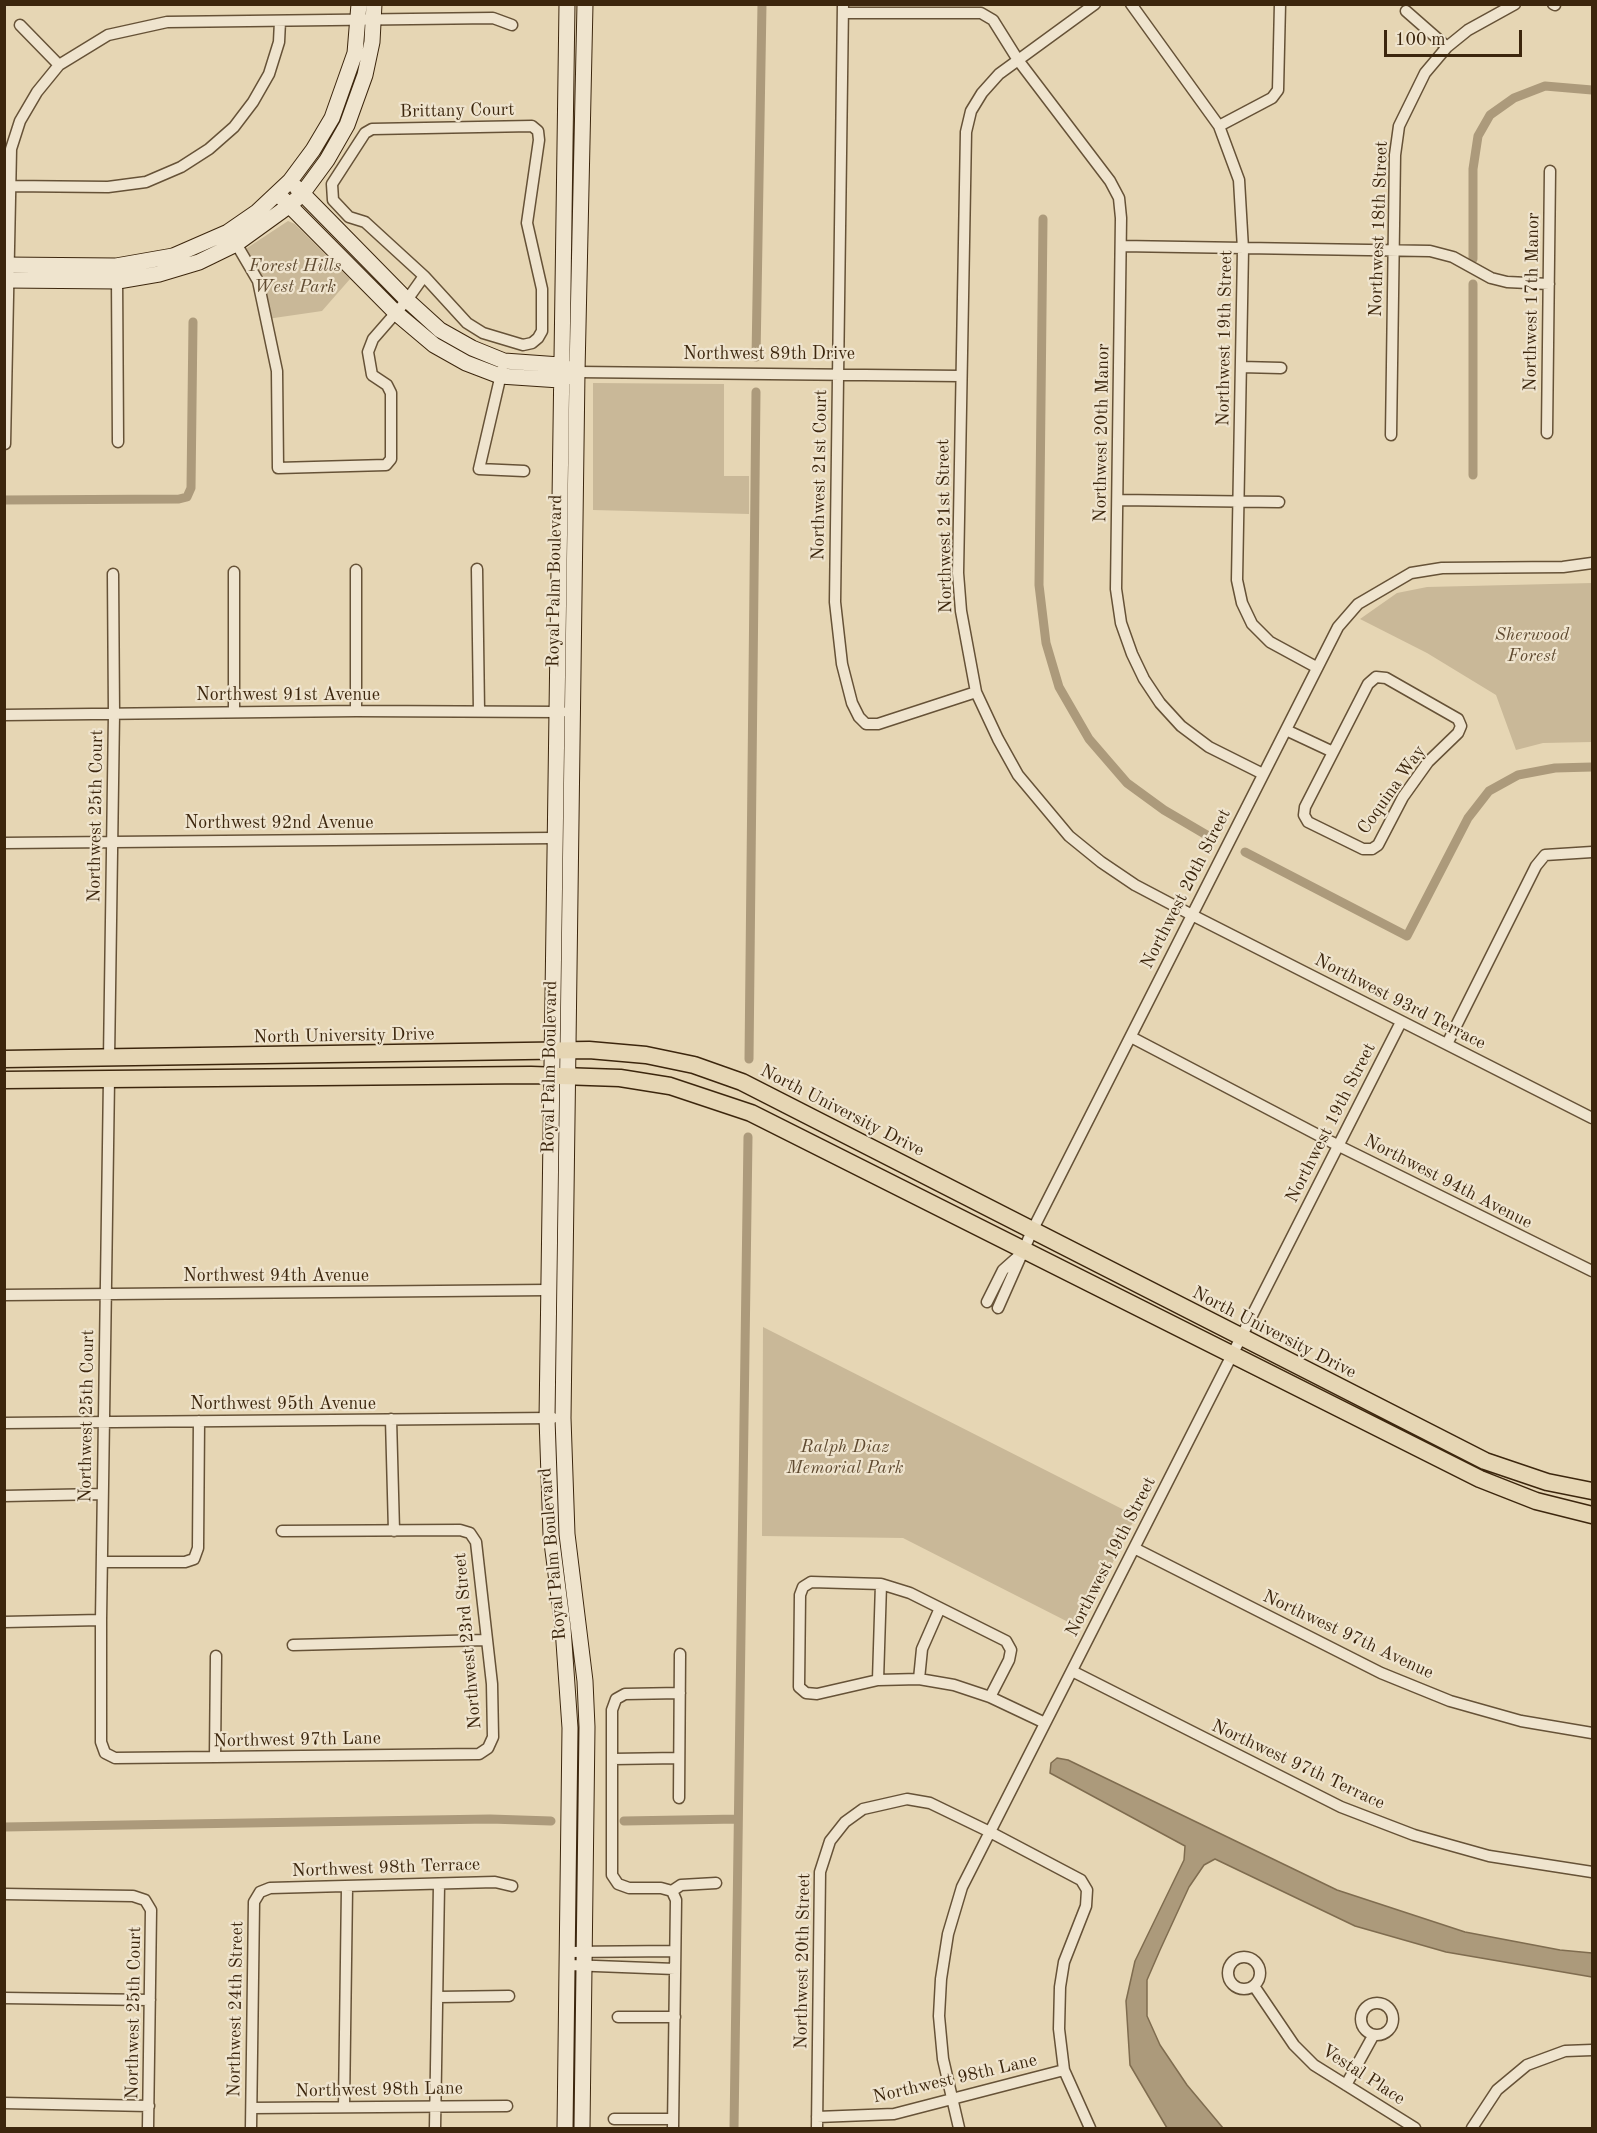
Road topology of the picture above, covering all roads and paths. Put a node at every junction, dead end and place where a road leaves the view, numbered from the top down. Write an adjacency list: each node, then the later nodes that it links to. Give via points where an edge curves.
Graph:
1 (567, 4): 37 (main road, Royal Palm Boulevard)
2 (585, 4): 36 (main road, Royal Palm Boulevard)
3 (1095, 4): 14 (street, Northwest 21st Street)
4 (1131, 4): 16 (street, Northwest 19th Street)
5 (1280, 4): 16 (street, via 1278,90 1272,98)
6 (1515, 4): 13 (street, Northwest 18th Street, via 1468,30)
7 (843, 9): 14 (street, Northwest 20th Manor, via 981,13 993,21); 38 (street, Northwest 21st Court)
8 (367, 11): 10 (street); 12 (street, via 494,18); 18 (main road, via 332,118); 21 (main road, via 365,75 347,125)
9 (1406, 11): 13 (street)
10 (280, 21): 15 (street, via 138,26 108,35); 19 (street, via 279,42 269,74 253,102 234,127 181,167 146,182 108,187)
11 (20, 25): 15 (street)
12 (512, 25)
13 (1447, 47): 26 (street, Northwest 18th Street, via 1425,73 1399,126)
14 (1018, 60): 24 (street, Northwest 20th Manor, via 1110,181 1119,198); 40 (street, Northwest 21st Street, via 982,93 971,111 966,132)
15 (59, 65): 19 (street, via 20,121 11,149)
16 (1219, 126): 25 (street, Northwest 19th Street, via 1239,180)
17 (1550, 171): 30 (street, Northwest 17th Manor)
18 (290, 181): 20 (main road); 21 (main road, Northwest 89th Drive)
19 (9, 186): 27 (street)
20 (278, 194): 22 (main road, Northwest 89th Drive); 23 (main road)
21 (302, 194): 22 (main road); 31 (main road, Northwest 89th Drive)
22 (290, 205): 23 (main road); 32 (main road, Northwest 89th Drive)
23 (232, 238): 28 (main road, via 199,262 159,274); 32 (street, via 258,281 278,371 278,468 386,465 391,459 391,393 387,385 372,375 368,352 373,339)
24 (1121, 246): 25 (street); 46 (street, Northwest 20th Manor)
25 (1243, 249): 26 (street); 34 (street, Northwest 19th Street)
26 (1394, 251): 30 (street, via 1430,251 1491,278); 42 (street, Northwest 18th Street)
27 (6, 273): 28 (main road); 44 (street)
28 (117, 274): 43 (street)
29 (424, 276): 29 (street, Brittany Court, via 467,322 483,333 524,345 538,338 542,331 542,289 527,223 539,140 538,131 532,126 372,129 364,133 332,184 333,200 349,217 365,222); 31 (street)
30 (1549, 284): 41 (street, Northwest 17th Manor)
31 (407, 300): 32 (street); 33 (main road, Northwest 89th Drive, via 440,330)
32 (396, 313): 39 (main road, Northwest 89th Drive, via 434,345)
33 (504, 361): 37 (main road, Northwest 89th Drive); 39 (street)
34 (1241, 367): 35 (street); 47 (street, Northwest 19th Street)
35 (1281, 368)
36 (577, 372): 37 (main road, Northwest 89th Drive); 38 (street, Northwest 89th Drive); 60 (main road, Royal Palm Boulevard)
37 (560, 373): 39 (main road, Northwest 89th Drive); 59 (main road, Royal Palm Boulevard)
38 (838, 374): 40 (street, Northwest 89th Drive); 55 (street, Northwest 21st Court, via 835,602 842,664 852,703 866,724 878,724)
39 (500, 376): 45 (street, via 479,470)
40 (960, 376): 55 (street, Northwest 21st Street, via 958,573)
41 (1547, 433)
42 (1391, 435)
43 (118, 442)
44 (5, 444)
45 (524, 471)
46 (1118, 500): 47 (street); 65 (street, Northwest 20th Manor, via 1116,589 1121,623 1144,679 1181,726 1209,747)
47 (1239, 502): 48 (street); 54 (street, Northwest 19th Street, via 1237,580 1242,603 1252,624 1270,642)
48 (1279, 502)
49 (1593, 563): 54 (street, Northwest 20th Street, via 1563,567 1442,568 1411,573 1358,604 1338,627)
50 (477, 569): 58 (street)
51 (356, 570): 57 (street)
52 (234, 572): 56 (street)
53 (112, 574): 61 (street, Northwest 25th Court)
54 (1316, 667): 63 (street, Northwest 20th Street)
55 (976, 692): 70 (street, Northwest 21st Street, via 1018,775 1069,836 1135,885)
56 (234, 711): 57 (street, Northwest 91st Avenue); 61 (street, Northwest 91st Avenue)
57 (356, 711): 58 (street, Northwest 91st Avenue)
58 (479, 711): 59 (street, Northwest 91st Avenue)
59 (555, 712): 60 (street, Northwest 91st Avenue); 66 (main road, Royal Palm Boulevard)
60 (573, 712): 75 (main road, Royal Palm Boulevard)
61 (114, 714): 62 (street, Northwest 91st Avenue); 67 (street, Northwest 25th Court)
62 (4, 715)
63 (1286, 730): 64 (street); 65 (street, Northwest 20th Street)
64 (1333, 752): 64 (street, Coquina Way, via 1304,815 1308,822 1363,849 1372,849 1378,845 1409,788 1461,726 1458,719 1386,678 1376,677 1368,684)
65 (1263, 774): 70 (street, Northwest 20th Street)
66 (553, 838): 67 (street, Northwest 92nd Avenue); 74 (main road, Royal Palm Boulevard)
67 (112, 841): 68 (street, Northwest 92nd Avenue); 78 (street, Northwest 25th Court)
68 (4, 843)
69 (1593, 852): 73 (street, via 1545,855 1536,866)
70 (1192, 915): 71 (street, Northwest 93rd Terrace); 72 (street, Northwest 20th Street)
71 (1401, 1022): 73 (street, Northwest 93rd Terrace); 85 (street, Northwest 19th Street)
72 (1131, 1037): 85 (street, Northwest 94th Avenue); 88 (street, Northwest 20th Street)
73 (1447, 1044): 84 (street, Northwest 93rd Terrace)
74 (550, 1051): 75 (main road, North University Drive); 76 (main road, North University Drive); 79 (main road, Royal Palm Boulevard)
75 (569, 1051): 80 (main road, Royal Palm Boulevard); 86 (main road, North University Drive, via 646,1054 727,1076)
76 (158, 1058): 78 (main road, North University Drive); 81 (main road, via 117,1068)
77 (4, 1059): 78 (main road, North University Drive)
78 (109, 1059): 83 (main road, via 95,1072)
79 (550, 1075): 80 (main road); 81 (main road); 89 (main road, Royal Palm Boulevard)
80 (569, 1075): 87 (main road, via 637,1080 694,1093 751,1113); 92 (main road, Royal Palm Boulevard)
81 (109, 1079): 83 (main road); 94 (street, Northwest 25th Court)
82 (4, 1080): 83 (main road)
83 (52, 1080)
84 (1593, 1118)
85 (1339, 1146): 91 (street, Northwest 94th Avenue); 98 (street, Northwest 19th Street)
86 (892, 1158): 87 (main road, via 876,1164); 88 (main road, North University Drive)
87 (843, 1159): 90 (main road)
88 (1032, 1231): 90 (street, Northwest 20th Street); 98 (main road, North University Drive)
89 (548, 1239): 92 (main road); 93 (main road, Royal Palm Boulevard)
90 (1025, 1250): 96 (street, Northwest 20th Street, via 1003,1270); 97 (street, Northwest 20th Street); 99 (main road)
91 (1593, 1271)
92 (566, 1273): 101 (main road, Royal Palm Boulevard)
93 (548, 1290): 94 (street, Northwest 94th Avenue); 100 (main road, Royal Palm Boulevard)
94 (106, 1293): 95 (street, Northwest 94th Avenue); 104 (street, Northwest 25th Court)
95 (4, 1295)
96 (987, 1302)
97 (998, 1308)
98 (1240, 1338): 99 (street, Northwest 19th Street); 107 (main road, North University Drive, via 1485,1461)
99 (1231, 1355): 106 (main road); 116 (street, Northwest 19th Street)
100 (547, 1418): 101 (street, Northwest 95th Avenue); 102 (street, Northwest 95th Avenue); 149 (main road, Royal Palm Boulevard, via 551,1535 568,1683)
101 (563, 1418): 149 (main road, Royal Palm Boulevard, via 567,1534 585,1692)
102 (391, 1419): 103 (street, Northwest 95th Avenue); 114 (street)
103 (199, 1421): 104 (street, Northwest 95th Avenue); 117 (street, via 198,1548 194,1558 185,1562)
104 (104, 1422): 105 (street, Northwest 95th Avenue); 111 (street, Northwest 25th Court)
105 (4, 1423)
106 (1448, 1464): 107 (main road, via 1488,1474); 109 (main road)
107 (1507, 1468): 108 (main road, North University Drive)
108 (1547, 1482): 109 (main road, via 1511,1481); 110 (main road, North University Drive)
109 (1498, 1487): 113 (main road)
110 (1593, 1491)
111 (102, 1494): 112 (street); 117 (street, Northwest 25th Court)
112 (4, 1496)
113 (1593, 1515)
114 (394, 1530): 115 (street); 122 (street, Northwest 23rd Street, via 470,1533 476,1542)
115 (282, 1531)
116 (1134, 1548): 126 (street, Northwest 19th Street); 132 (street, Northwest 97th Avenue, via 1381,1673 1440,1697 1521,1721)
117 (102, 1562): 120 (street, Northwest 25th Court)
118 (880, 1584): 119 (street); 128 (street); 128 (street, via 811,1582 800,1595 799,1687 806,1694 818,1694)
119 (940, 1608): 127 (street, via 922,1649); 130 (street, via 1006,1641 1011,1650 1009,1660)
120 (101, 1620): 121 (street); 134 (street, Northwest 25th Court, via 101,1742)
121 (4, 1622)
122 (486, 1640): 123 (street); 133 (street, Northwest 23rd Street, via 493,1737)
123 (292, 1645)
124 (680, 1654): 129 (street)
125 (216, 1656): 135 (street)
126 (1072, 1671): 131 (street, Northwest 19th Street); 140 (street, Northwest 97th Terrace, via 1341,1807 1414,1835 1489,1856)
127 (919, 1679): 128 (street); 130 (street)
128 (878, 1680)
129 (680, 1693): 136 (street); 137 (street, via 625,1694 616,1699 612,1710)
130 (990, 1697): 131 (street)
131 (1045, 1723): 139 (street, Northwest 19th Street)
132 (1593, 1732)
133 (488, 1748): 135 (street, Northwest 97th Lane, via 479,1754)
134 (105, 1753): 135 (street, Northwest 97th Lane, via 115,1758)
135 (215, 1757)
136 (679, 1758): 137 (street); 138 (street)
137 (613, 1759): 145 (street, via 612,1875 618,1884 629,1888)
138 (679, 1798)
139 (990, 1832): 160 (street, via 1081,1880 1087,1890 1086,1906 1064,1962 1060,1987 1059,2029); 162 (street, Northwest 19th Street, via 962,1887 940,1979 940,2027); 169 (street, Northwest 20th Street, via 930,1803 907,1799 863,1809 845,1822 830,1841 820,1872)
140 (1593, 1872)
141 (716, 1883): 145 (street, via 681,1885)
142 (439, 1885): 143 (street, Northwest 98th Terrace, via 495,1882); 144 (street, Northwest 98th Terrace); 153 (street)
143 (512, 1886)
144 (347, 1888): 146 (street, Northwest 98th Terrace, via 270,1888); 166 (street)
145 (672, 1891): 148 (street, via 676,1900)
146 (260, 1892): 168 (street, Northwest 24th Street, via 254,1902)
147 (4, 1894): 155 (street, Northwest 25th Court, via 133,1896 144,1900 151,1910)
148 (675, 1951): 149 (street); 150 (street)
149 (576, 1959): 150 (street); 175 (main road, Royal Palm Boulevard); 176 (main road, Royal Palm Boulevard)
150 (675, 1969): 157 (street)
151 (1254, 1986): 161 (street, Vestal Place, via 1294,2045 1314,2065)
152 (509, 1996): 153 (street)
153 (438, 1997): 164 (street)
154 (4, 1998): 155 (street)
155 (150, 2000): 165 (street, Northwest 25th Court)
156 (618, 2018): 157 (street)
157 (675, 2018): 171 (street)
158 (1373, 2036): 161 (street)
159 (1593, 2050): 181 (street, via 1565,2051 1527,2065 1497,2090)
160 (1064, 2070): 162 (street, Northwest 98th Lane); 179 (street)
161 (1346, 2085): 180 (street, Vestal Place)
162 (951, 2099): 169 (street, Northwest 98th Lane, via 894,2114); 178 (street, Northwest 19th Street)
163 (4, 2103): 165 (street)
164 (436, 2105): 166 (street, Northwest 98th Lane); 167 (street, Northwest 98th Lane); 174 (street)
165 (149, 2106): 172 (street, Northwest 25th Court)
166 (344, 2106): 168 (street, Northwest 98th Lane)
167 (507, 2106)
168 (252, 2108): 173 (street, Northwest 24th Street)
169 (817, 2117): 177 (street, Northwest 20th Street)
170 (614, 2119): 171 (street)
171 (673, 2124)
172 (148, 2128)
173 (251, 2128)
174 (435, 2128)
175 (565, 2128)
176 (582, 2128)
177 (817, 2128)
178 (959, 2128)
179 (1090, 2128)
180 (1415, 2128)
181 (1472, 2128)

